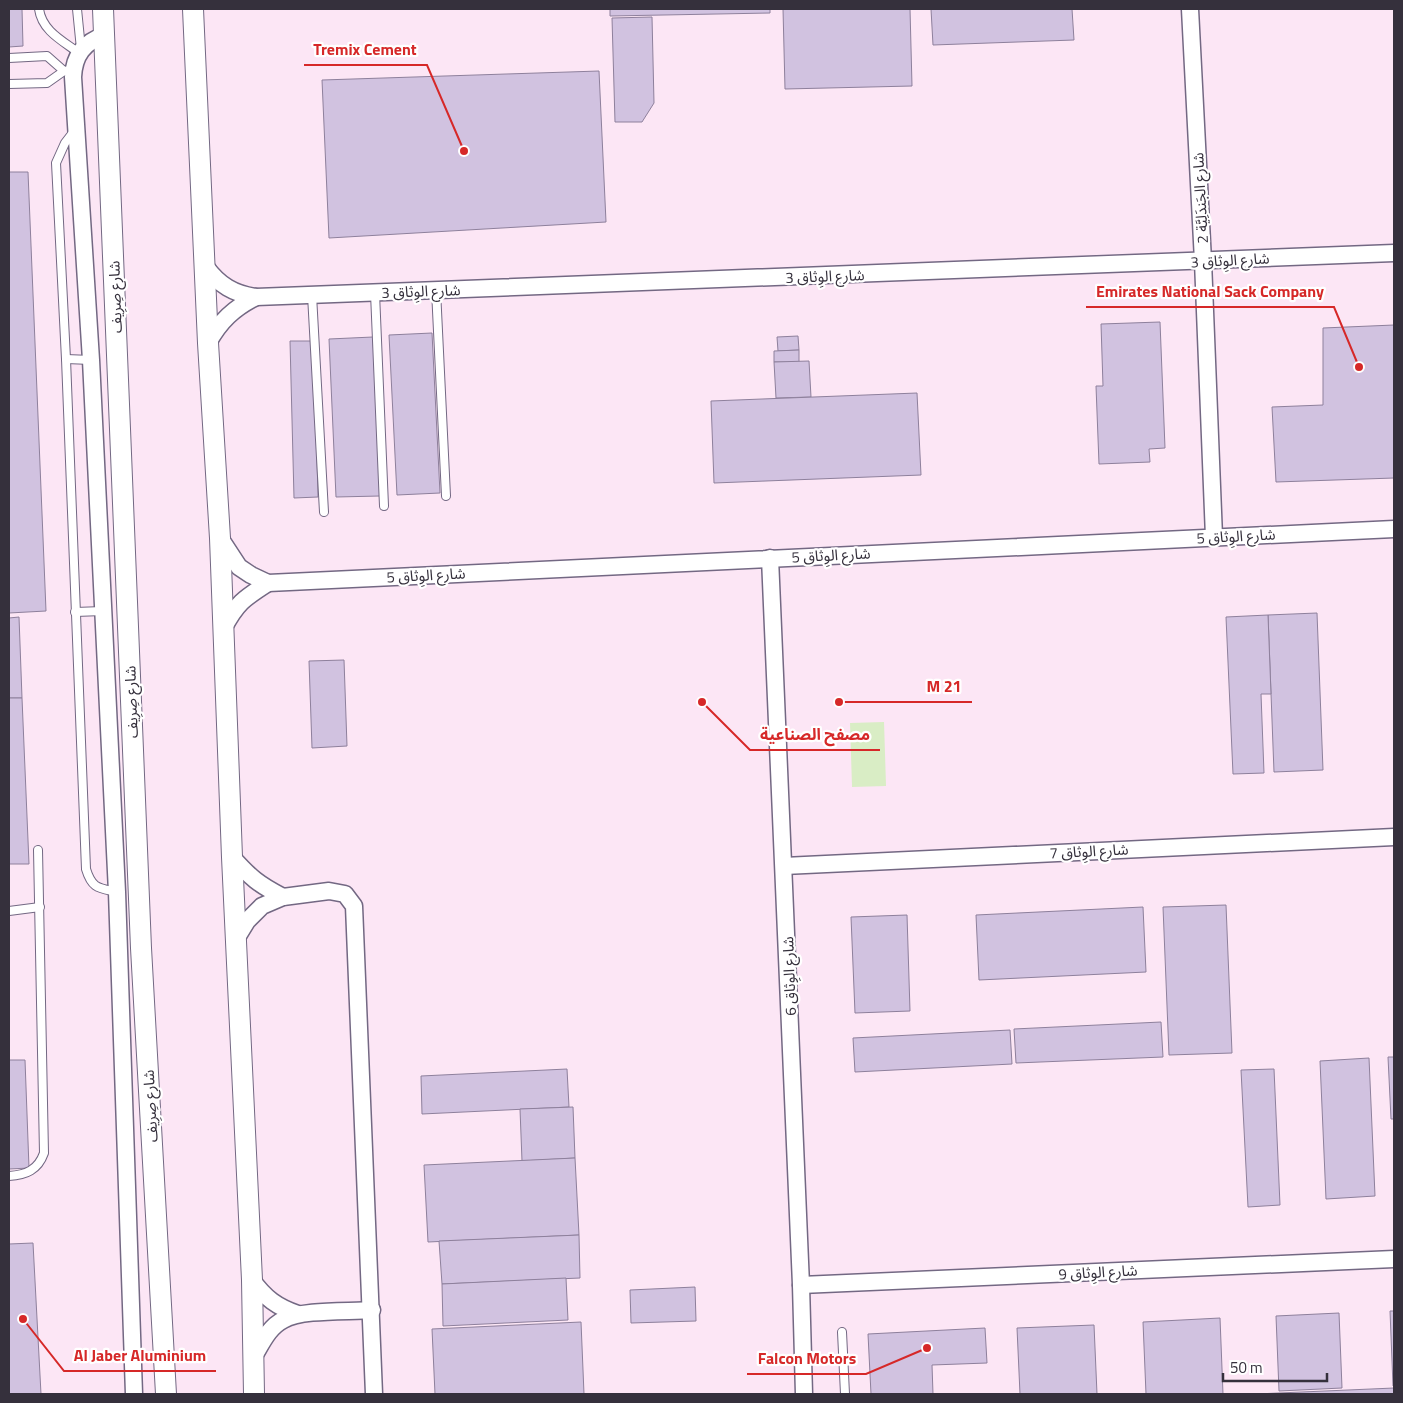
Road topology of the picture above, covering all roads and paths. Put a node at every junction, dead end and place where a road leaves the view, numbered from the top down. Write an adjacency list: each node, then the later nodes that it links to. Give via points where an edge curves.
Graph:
1 (39, 9): 7 (lane, via 44,24 51,32)
2 (77, 9): 7 (lane)
3 (103, 9): 6 (street, شارع صِرِيف)
4 (193, 9): 14 (street)
5 (1190, 9): 13 (street, شارع الجَندَلِيَّة 2)
6 (105, 35): 7 (street, via 88,43); 51 (street, شارع صِرِيف, via 141,948)
7 (80, 52): 9 (street)
8 (9, 58): 9 (lane, via 47,56)
9 (69, 70): 10 (lane, via 47,83); 11 (street)
10 (9, 84)
11 (76, 129): 20 (lane, via 56,163); 21 (street)
12 (1394, 253): 13 (street, شارع الوِثاق 3)
13 (1203, 261): 15 (street, شارع الوِثاق 3); 26 (street, شارع الجَندَلِيَّة 2)
14 (206, 267): 18 (street, شارع الوِثاق 3, via 222,285); 19 (street)
15 (436, 290): 16 (street, شارع الوِثاق 3); 22 (lane)
16 (375, 293): 17 (street, شارع الوِثاق 3); 23 (lane)
17 (312, 295): 18 (street, شارع الوِثاق 3); 24 (lane)
18 (256, 297): 19 (street, via 223,320)
19 (208, 343): 27 (street)
20 (66, 360): 21 (lane); 30 (lane)
21 (91, 360): 31 (street)
22 (446, 496)
23 (384, 506)
24 (324, 512)
25 (1394, 528): 26 (street, شارع الوِثاق 5)
26 (1214, 537): 28 (street, شارع الوِثاق 5)
27 (220, 538): 29 (street, شارع الوِثاق 5, via 239,567); 32 (street)
28 (770, 558): 29 (street, شارع الوِثاق 5); 36 (street, شارع الوِثاق 6)
29 (268, 583): 32 (street, شارع الوِثاق 5, via 243,599)
30 (75, 612): 31 (lane); 37 (lane, via 86,870 90,881 97,887)
31 (103, 612): 37 (street)
32 (223, 629): 35 (street)
33 (1394, 838): 36 (street, شارع الوِثاق 7)
34 (38, 850): 39 (lane)
35 (232, 857): 38 (street, via 256,881); 41 (street)
36 (784, 866): 45 (street, شارع الوِثاق 6)
37 (117, 892): 50 (street)
38 (284, 897): 41 (street, via 262,906); 46 (street, via 329,891 345,894 354,906)
39 (40, 907): 40 (lane); 42 (lane, via 44,1153 31,1171)
40 (9, 910)
41 (236, 939): 44 (street)
42 (9, 1176)
43 (1394, 1259): 45 (street, شارع الوِثاق 9)
44 (252, 1280): 47 (street, via 263,1295 285,1310); 49 (street)
45 (801, 1285): 54 (street, شارع الوِثاق 6)
46 (372, 1310): 47 (street); 53 (street)
47 (298, 1314): 49 (street, via 270,1330)
48 (842, 1332): 55 (lane)
49 (254, 1356): 52 (street)
50 (134, 1394)
51 (166, 1394)
52 (254, 1394)
53 (374, 1394)
54 (804, 1394)
55 (845, 1394)

